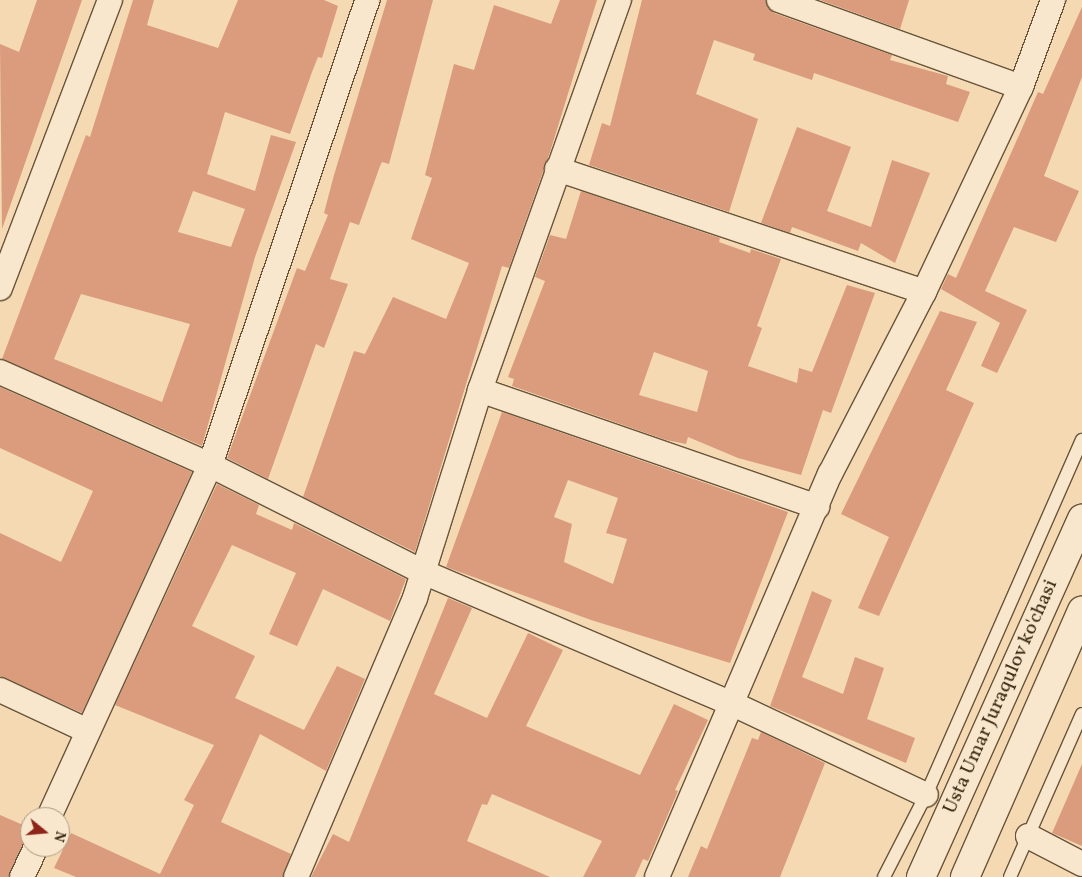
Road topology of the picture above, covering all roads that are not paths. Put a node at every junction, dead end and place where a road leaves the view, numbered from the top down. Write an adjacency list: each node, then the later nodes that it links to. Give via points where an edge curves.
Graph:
1 (110, 0): 8 (street)
2 (367, 0): 13 (street)
3 (619, 0): 7 (street)
4 (779, 0): 6 (street)
5 (1053, 0): 6 (street)
6 (1021, 87): 9 (street)
7 (557, 169): 9 (street); 11 (street)
8 (0, 288)
9 (924, 292): 14 (street)
10 (0, 372): 13 (street)
11 (480, 390): 14 (street); 16 (street)
12 (1082, 440): 22 (lane)
13 (210, 466): 16 (street); 21 (street)
14 (817, 507): 19 (street)
15 (1082, 518): 31 (main road, Usta Umar Juraqulov ko'chasi)
16 (423, 572): 19 (street); 28 (street)
17 (1082, 611): 32 (main road, Usta Umar Juraqulov ko'chasi)
18 (0, 690): 21 (street)
19 (733, 704): 22 (street); 29 (street)
20 (1082, 714): 24 (lane)
21 (88, 731): 23 (street)
22 (926, 795): 30 (lane)
23 (54, 807)
24 (1028, 836): 26 (street); 33 (lane)
25 (31, 857): 27 (street)
26 (1082, 864)
27 (22, 877)
28 (296, 877)
29 (657, 877)
30 (884, 877)
31 (921, 877)
32 (965, 877)
33 (1010, 877)

